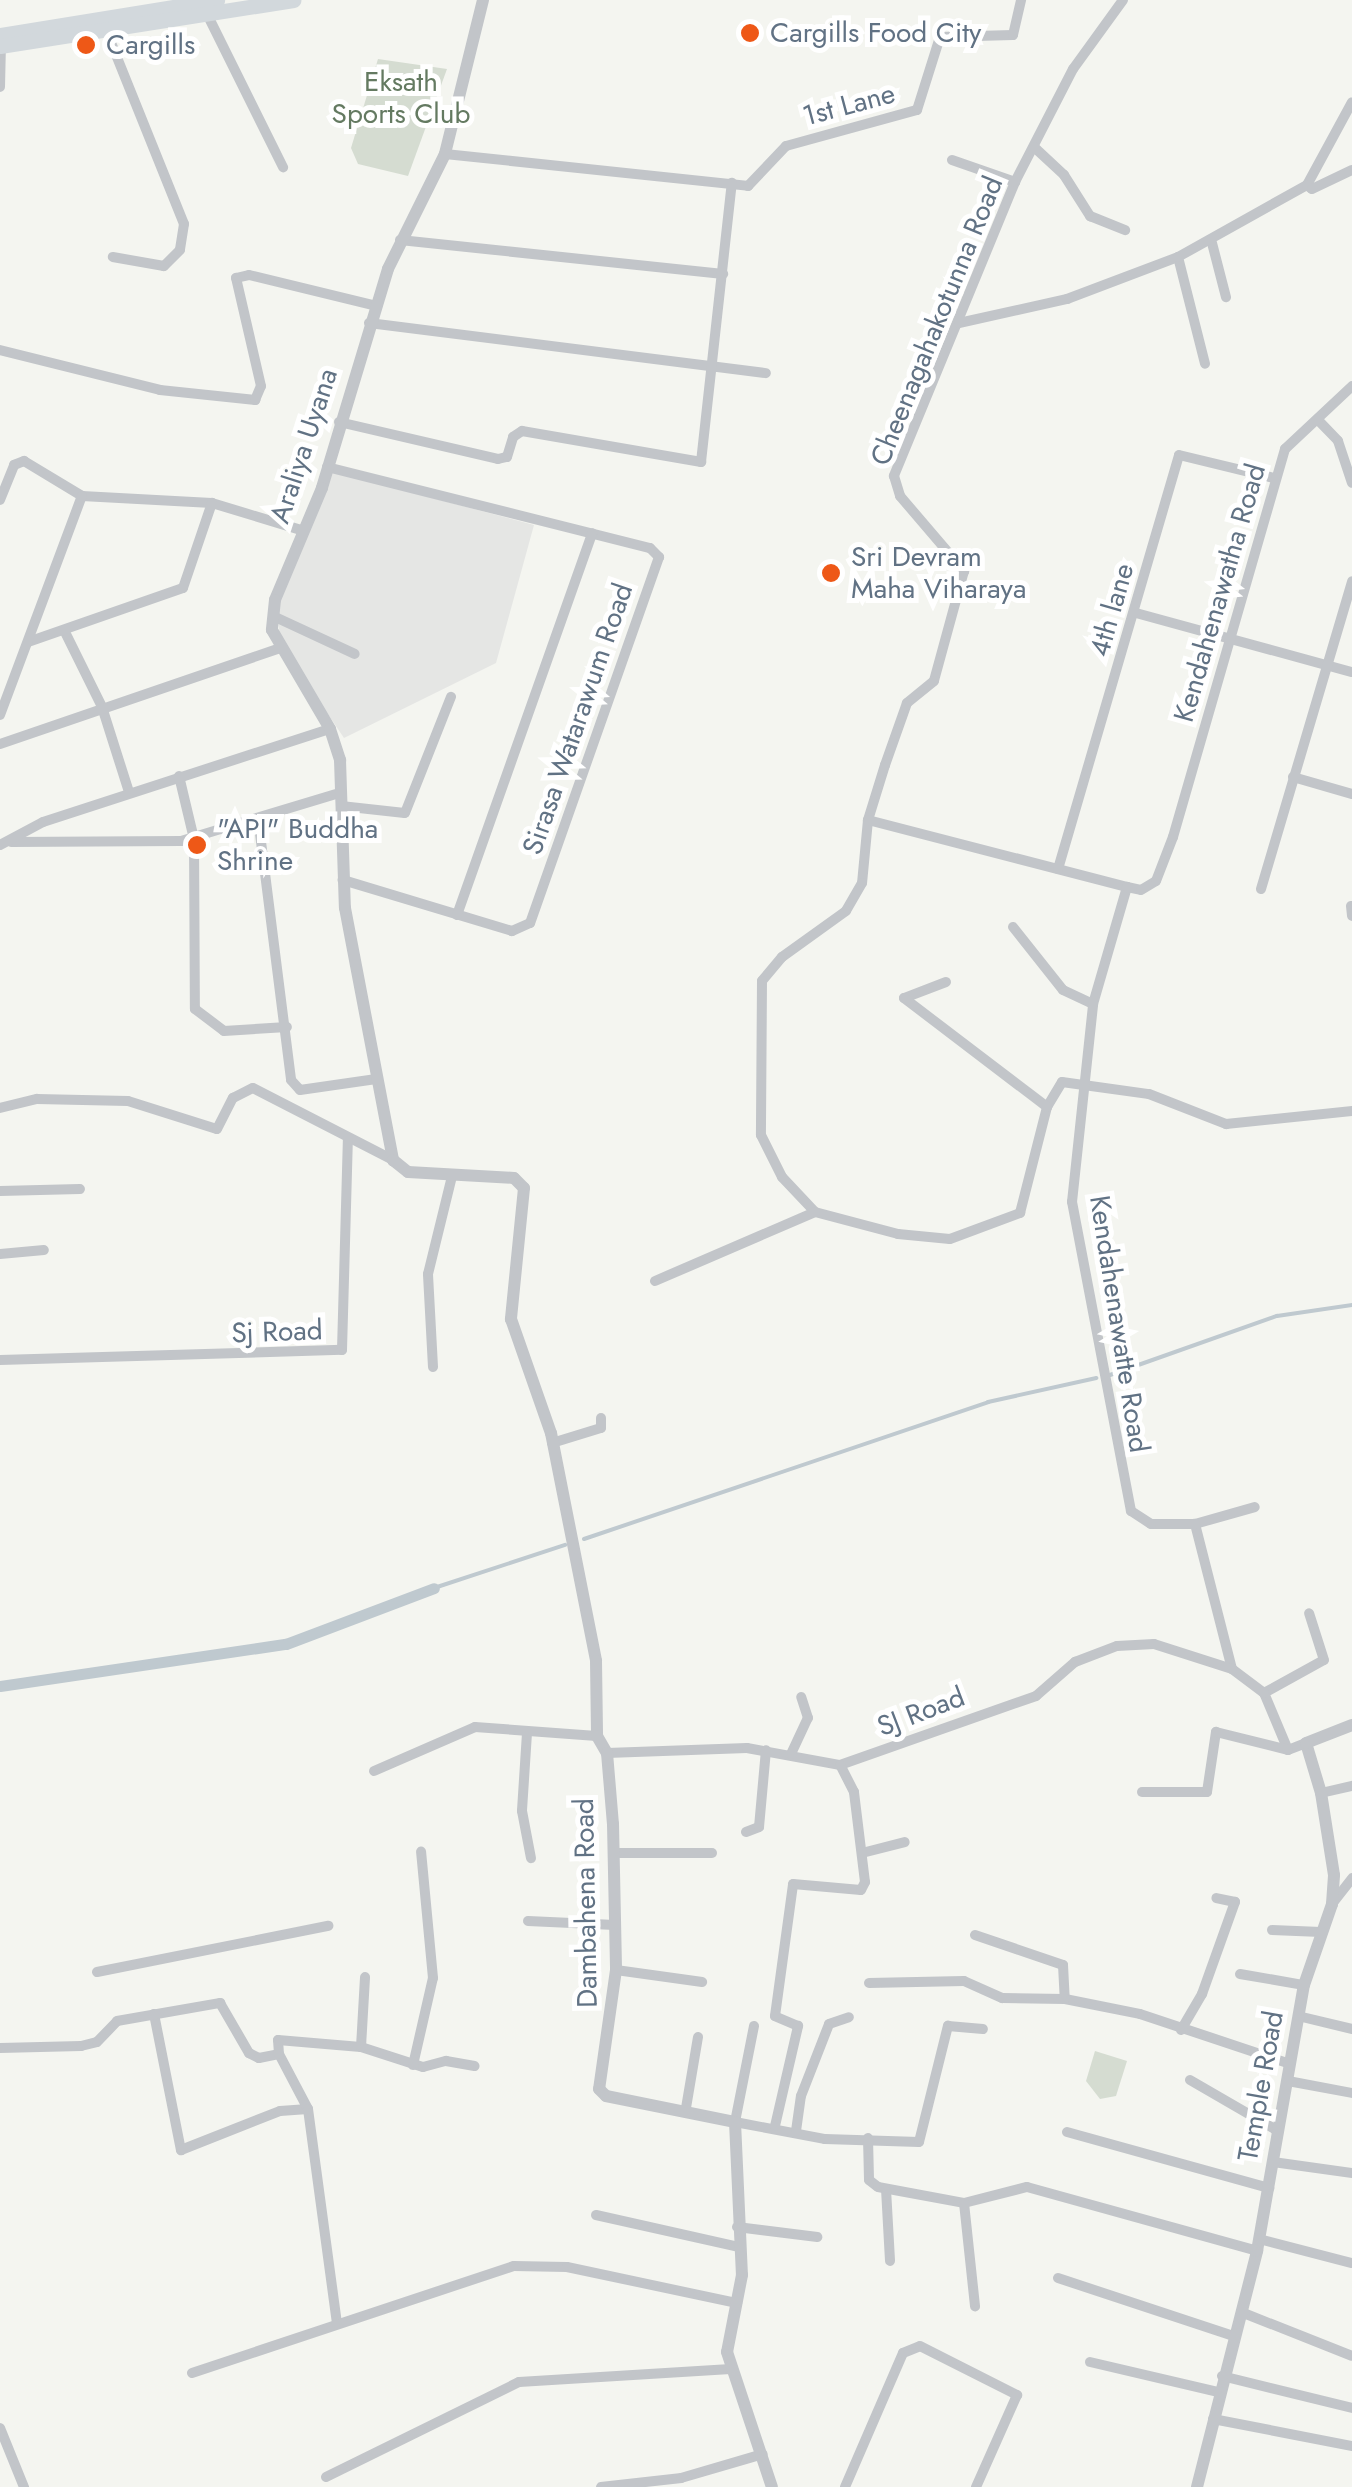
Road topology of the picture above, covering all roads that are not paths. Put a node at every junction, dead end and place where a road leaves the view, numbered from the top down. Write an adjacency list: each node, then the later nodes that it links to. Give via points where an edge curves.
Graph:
1 (218, 0): 6 (main road)
2 (293, 0): 7 (main road)
3 (483, 0): 13 (street, Araliya Uyana)
4 (1021, 0): 18 (street, 1st Lane, via 1013,35 940,37 917,110 786,146 755,184)
5 (1123, 0): 12 (street, Cheenagahakotunna Road, via 1074,69)
6 (133, 7): 9 (main road)
7 (208, 16): 8 (main road); 15 (street)
8 (106, 30): 9 (main road); 23 (street, via 184,224 180,250 164,266)
9 (0, 41): 10 (street)
10 (0, 87)
11 (1352, 102): 19 (street)
12 (1034, 147): 17 (street, Cheenagahakotunna Road); 20 (street, via 1064,175 1090,216)
13 (445, 154): 18 (street); 21 (street, Araliya Uyana)
14 (952, 160): 17 (street)
15 (284, 167)
16 (1352, 170): 19 (street, via 1312,189)
17 (1016, 182): 29 (street, Cheenagahakotunna Road)
18 (732, 183): 25 (street)
19 (1306, 185): 22 (street)
20 (1125, 230)
21 (400, 240): 25 (street); 27 (street, Araliya Uyana)
22 (1212, 244): 24 (street); 26 (street)
23 (112, 257)
24 (1178, 257): 29 (street, via 1067,300); 31 (street)
25 (723, 274): 32 (street)
26 (1226, 297)
27 (378, 306): 28 (street, Araliya Uyana); 30 (street, via 249,275 236,278 261,386 254,400 160,390)
28 (369, 323): 32 (street); 36 (street, Araliya Uyana)
29 (958, 323): 66 (street, Cheenagahakotunna Road, via 894,476 900,496 964,572 934,682 906,703)
30 (0, 350)
31 (1205, 364)
32 (713, 366): 33 (street); 36 (street, via 702,462 522,431 507,457 498,459)
33 (766, 373)
34 (1352, 386): 35 (street, Kendahenawatha Road)
35 (1318, 420): 38 (street, Kendahenawatha Road, via 1286,449); 39 (street, via 1338,441)
36 (339, 422): 37 (street, Araliya Uyana)
37 (327, 467): 43 (street, Araliya Uyana); 44 (street, Sirasa Watarawum Road)
38 (1274, 478): 46 (street, 4th lane, via 1180,455); 49 (street, Kendahenawatha Road)
39 (1352, 483)
40 (82, 496): 41 (street, via 20,460); 42 (street); 50 (street)
41 (0, 500)
42 (212, 504): 43 (street); 48 (street, via 183,588)
43 (304, 531): 47 (street, Araliya Uyana)
44 (592, 533): 74 (street); 74 (street, Sirasa Watarawum Road, via 650,548 658,557 632,642 530,924 512,931)
45 (1352, 581): 53 (street)
46 (1136, 612): 49 (street); 69 (street, 4th lane)
47 (273, 616): 51 (street, Araliya Uyana); 52 (street)
48 (66, 632): 50 (street); 56 (street)
49 (1232, 639): 53 (street); 71 (street, Kendahenawatha Road, via 1156,882 1141,890)
50 (28, 642): 57 (street)
51 (278, 649): 56 (street); 58 (street, Araliya Uyana)
52 (355, 654)
53 (1328, 666): 54 (street); 61 (street)
54 (1352, 672)
55 (450, 697): 64 (street, via 405,813)
56 (102, 706): 59 (street); 62 (street)
57 (0, 715)
58 (330, 728): 60 (street); 64 (street, Araliya Uyana)
59 (0, 744)
60 (180, 776): 62 (street); 67 (street)
61 (1293, 778): 63 (street); 72 (street)
62 (130, 792): 68 (street, via 43,822)
63 (1352, 794)
64 (342, 798): 65 (street); 70 (street, Araliya Uyana)
65 (258, 818): 67 (street); 79 (street)
66 (868, 820): 69 (street); 90 (street, via 862,882 846,911 762,981 760,1135 782,1177)
67 (194, 839): 68 (street); 79 (street, via 196,1009 224,1031)
68 (5, 844)
69 (1058, 869): 71 (street)
70 (343, 880): 74 (street, Sirasa Watarawum Road); 80 (street, Araliya Uyana)
71 (1127, 887): 78 (street, Kendahenawatte Road)
72 (1261, 888)
73 (1351, 906): 75 (street)
74 (457, 915)
75 (1352, 916)
76 (1012, 927): 78 (street, via 1063,990)
77 (946, 982): 83 (street, via 904,998)
78 (1093, 1004): 81 (street, Kendahenawatte Road)
79 (287, 1027): 80 (street, via 291,1080 300,1090)
80 (376, 1079): 86 (street, Araliya Uyana)
81 (1088, 1084): 83 (street, via 1062,1082); 84 (street, via 1150,1094 1226,1124); 99 (street, Kendahenawatte Road, via 1072,1202 1124,1492 1141,1522)
82 (0, 1108): 85 (street, via 37,1100 128,1101 217,1129 234,1098 253,1088)
83 (1047, 1108): 90 (street, via 1020,1214 995,1227 950,1240)
84 (1352, 1111)
85 (348, 1138): 86 (street); 94 (street, Sj Road, via 342,1350)
86 (393, 1160): 87 (street, via 408,1172)
87 (452, 1176): 95 (street, via 428,1274); 97 (street, Dambahena Road, via 514,1178 524,1188 511,1319)
88 (80, 1189): 89 (street)
89 (0, 1191)
90 (814, 1212): 93 (street)
91 (44, 1250): 92 (street)
92 (0, 1254)
93 (655, 1281)
94 (0, 1360)
95 (433, 1366)
96 (601, 1418): 97 (street, via 600,1428)
97 (552, 1443): 106 (street, Dambahena Road, via 596,1661)
98 (1255, 1506): 99 (street)
99 (1195, 1524): 101 (street)
100 (1309, 1612): 102 (street, via 1324,1660)
101 (1232, 1669): 102 (street); 112 (street, SJ Road, via 1154,1644 1117,1646 1075,1662 1036,1696)
102 (1264, 1693): 109 (street)
103 (801, 1697): 111 (street, via 808,1718)
104 (1352, 1724): 107 (street)
105 (527, 1733): 106 (street); 113 (street, via 457,1730); 123 (street, via 522,1811)
106 (598, 1736): 110 (street, Dambahena Road)
107 (1306, 1744): 109 (street); 116 (street, Temple Road)
108 (766, 1750): 110 (street, via 642,1747); 111 (street); 117 (street, via 759,1827)
109 (1288, 1750): 115 (street, via 1216,1732 1208,1792)
110 (607, 1753): 120 (street, Dambahena Road)
111 (791, 1754): 112 (street)
112 (840, 1765): 122 (street, via 854,1792)
113 (374, 1770)
114 (1352, 1786): 116 (street)
115 (1142, 1792)
116 (1321, 1793): 126 (street, Temple Road)
117 (746, 1832)
118 (905, 1842): 122 (street)
119 (421, 1852): 153 (street, via 432,1978)
120 (615, 1853): 121 (street); 129 (street, Dambahena Road)
121 (712, 1853)
122 (862, 1853): 161 (street, via 860,1890 794,1884 775,2016 798,2026)
123 (531, 1858)
124 (1352, 1878): 126 (street)
125 (1216, 1898): 147 (street, via 1235,1902 1202,1994)
126 (1332, 1904): 131 (street, Temple Road)
127 (528, 1921): 129 (street)
128 (328, 1926): 134 (street)
129 (615, 1926): 133 (street, Dambahena Road)
130 (1272, 1930): 131 (street)
131 (1320, 1932): 139 (street, Temple Road)
132 (975, 1935): 140 (street, via 1063,1965)
133 (616, 1970): 137 (street); 158 (street, Dambahena Road, via 599,2089 606,2096)
134 (96, 1972)
135 (1240, 1974): 139 (street)
136 (365, 1977): 149 (street)
137 (702, 1982)
138 (869, 1983): 140 (street, via 964,1981 1002,1998)
139 (1304, 1986): 142 (street, Temple Road)
140 (1065, 1999): 147 (street, via 1140,2014)
141 (154, 2014): 150 (street, via 113,2022 97,2042 81,2046); 151 (street, via 220,2003 249,2053); 159 (street, via 181,2150 280,2111)
142 (1298, 2016): 145 (street); 152 (street, Temple Road)
143 (849, 2017): 162 (street, via 830,2024 801,2096)
144 (754, 2026): 160 (street)
145 (1352, 2028)
146 (983, 2029): 165 (street, via 948,2026 925,2138)
147 (1180, 2030): 152 (street)
148 (698, 2037): 158 (street)
149 (361, 2047): 151 (street, via 278,2040); 153 (street)
150 (0, 2048)
151 (279, 2054): 159 (street)
152 (1290, 2064): 156 (street, Temple Road)
153 (413, 2065): 154 (street)
154 (475, 2066)
155 (1190, 2080): 164 (street)
156 (1288, 2081): 157 (street); 164 (street, Temple Road)
157 (1352, 2093)
158 (686, 2108): 160 (street, Dambahena Road)
159 (308, 2109): 182 (street)
160 (735, 2122): 161 (street); 172 (street)
161 (775, 2126): 162 (street)
162 (796, 2131): 165 (street, via 825,2139)
163 (1066, 2132): 168 (street)
164 (1278, 2132): 166 (street, Temple Road)
165 (868, 2138): 169 (street, via 869,2180)
166 (1272, 2162): 167 (street); 168 (street, Temple Road)
167 (1352, 2173)
168 (1270, 2188): 174 (street, Temple Road)
169 (886, 2189): 170 (street); 176 (street)
170 (964, 2203): 174 (street, via 1027,2187); 180 (street)
171 (596, 2216): 175 (street)
172 (737, 2227): 173 (street); 175 (street)
173 (817, 2237)
174 (1258, 2245): 177 (street); 181 (street, Temple Road)
175 (739, 2247): 179 (street)
176 (890, 2261)
177 (1352, 2262)
178 (1058, 2278): 183 (street)
179 (736, 2302): 182 (street, via 567,2267 514,2266); 186 (street, via 727,2340)
180 (976, 2306)
181 (1240, 2312): 183 (street, Temple Road); 184 (street)
182 (337, 2323): 187 (street)
183 (1234, 2336): 188 (street, Temple Road)
184 (1352, 2356)
185 (1090, 2362): 189 (street)
186 (731, 2369): 194 (street); 195 (street, via 519,2382)
187 (192, 2372)
188 (1222, 2376): 189 (street, Temple Road); 190 (street)
189 (1218, 2392): 191 (street, Temple Road)
190 (1352, 2408)
191 (1213, 2419): 193 (street); 201 (street, Temple Road)
192 (0, 2428): 196 (street)
193 (1352, 2446)
194 (763, 2454): 197 (street, via 681,2478); 198 (street)
195 (326, 2477)
196 (24, 2487)
197 (601, 2487)
198 (772, 2487)
199 (846, 2487): 200 (street, via 903,2353 920,2346 1017,2395)
200 (976, 2487)
201 (1197, 2487)

